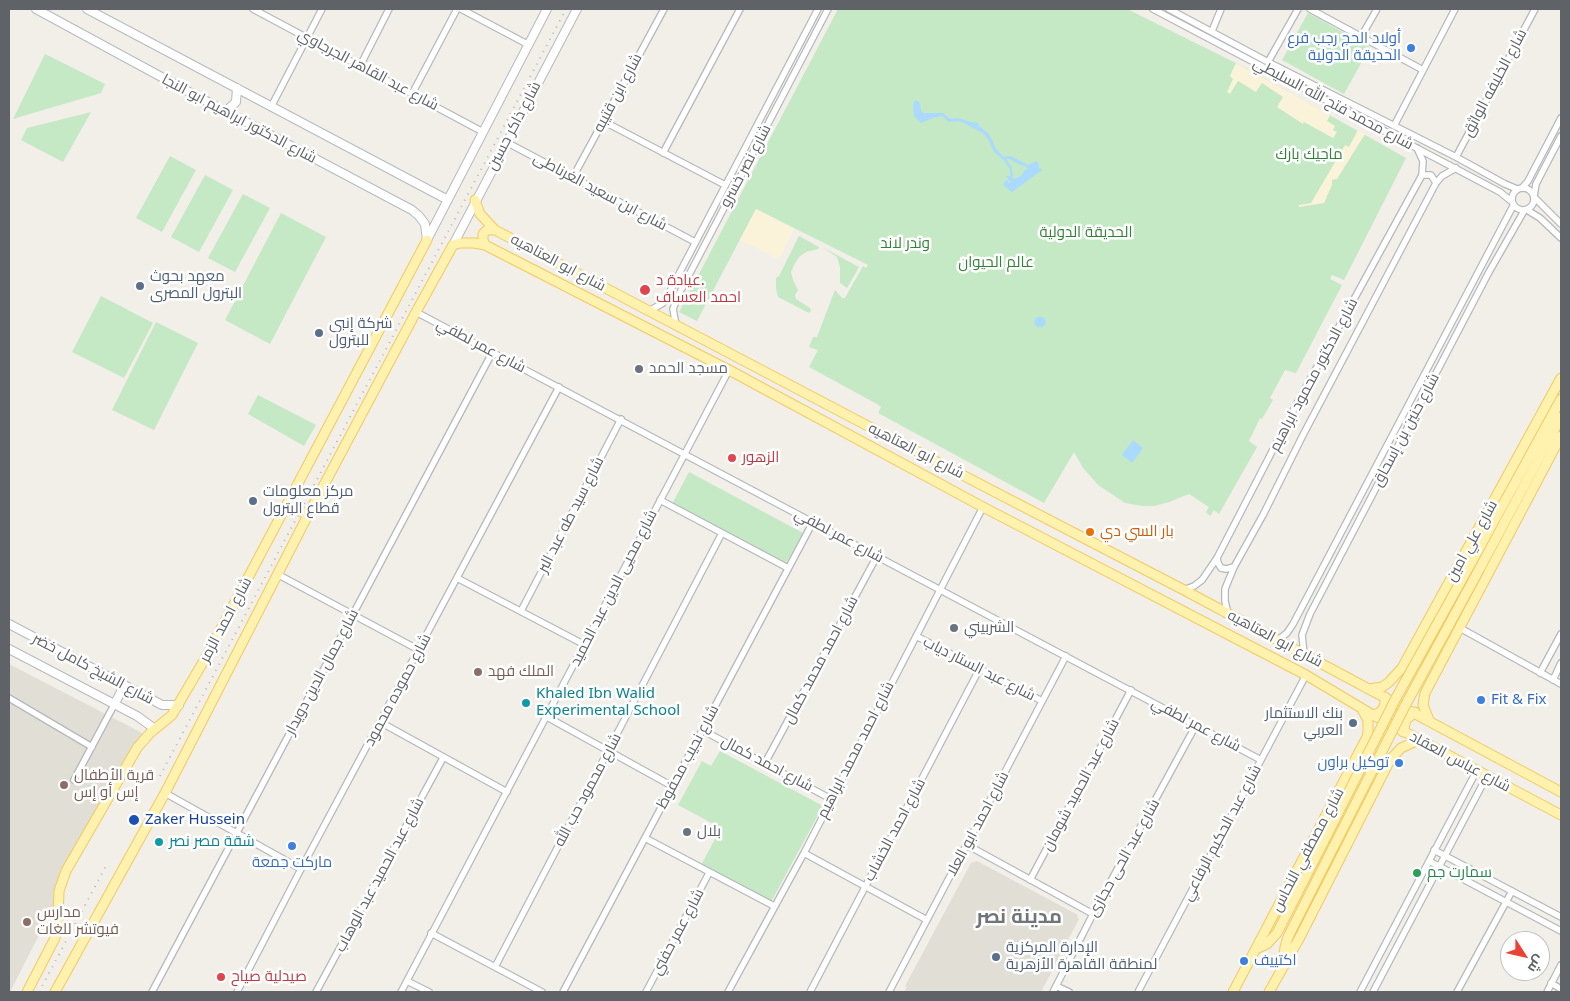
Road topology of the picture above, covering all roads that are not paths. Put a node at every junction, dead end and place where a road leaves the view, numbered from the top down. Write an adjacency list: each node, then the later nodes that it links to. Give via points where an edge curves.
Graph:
1 (36, 9): 31 (main road, شارع الدكتور ابراهيم ابو النجا)
2 (87, 9): 28 (main road, شارع الدكتور ابراهيم ابو النجا)
3 (253, 9): 23 (street, شارع عبد القاهر الجرجاوي)
4 (322, 9): 23 (street)
5 (389, 9): 26 (street)
6 (459, 9): 24 (street); 29 (street)
7 (547, 9): 24 (main road, شارع ذاكر حسين)
8 (664, 9): 33 (street, شارع ابن قتيبه)
9 (740, 9): 39 (street)
10 (818, 9): 45 (street, شارع نصر خسرو)
11 (828, 9): 60 (street, شارع نصر خسرو)
12 (1152, 9): 38 (street, شارع محمد فتح الله السليطي)
13 (1168, 9): 21 (street, شارع محمد فتح الله السليطي)
14 (1221, 9): 21 (street)
15 (1298, 9): 25 (street)
16 (1310, 9): 22 (street)
17 (1377, 9): 22 (street)
18 (1455, 9): 27 (street)
19 (1535, 9): 40 (street, شارع الخليفه الواثق)
20 (575, 10): 37 (main road, شارع ذاكر حسين)
21 (1212, 31): 25 (street, شارع محمد فتح الله السليطي)
22 (1361, 37): 27 (street)
23 (307, 38): 26 (street, شارع عبد القاهر الجرجاوي); 30 (street)
24 (529, 45): 35 (main road, شارع ذاكر حسين)
25 (1268, 62): 34 (street, شارع محمد فتح الله السليطي)
26 (360, 66): 29 (street, شارع عبد القاهر الجرجاوي)
27 (1423, 70): 34 (street)
28 (237, 88): 30 (main road, شارع الدكتور ابراهيم ابو النجا); 31 (main road, via 236,102)
29 (412, 94): 35 (street, شارع عبد القاهر الجرجاوي)
30 (271, 107): 48 (main road, شارع الدكتور ابراهيم ابو النجا)
31 (225, 112): 55 (main road, شارع الدكتور ابراهيم ابو النجا, via 416,213 425,224)
32 (1561, 118): 46 (street, via 1528,181)
33 (603, 121): 39 (street); 43 (street, شارع ابن قتيبه)
34 (1394, 126): 40 (street, شارع محمد فتح الله السليطي)
35 (483, 132): 48 (main road, شارع ذاكر حسين)
36 (1561, 136): 47 (street, via 1536,184)
37 (506, 142): 43 (street, شارع ابن سعيد الغرناطى); 49 (main road, شارع ذاكر حسين)
38 (1418, 148): 41 (street, شارع محمد فتح الله السليطي); 42 (street, via 1423,161)
39 (663, 153): 45 (street)
40 (1456, 157): 46 (street, شارع محمد فتح الله السليطي, via 1505,184)
41 (1456, 168): 44 (street, شارع الدكتور محمود ابراهيم); 50 (street, شارع محمد فتح الله السليطي, via 1503,194)
42 (1422, 175): 44 (street, via 1431,175); 80 (street, شارع الدكتور محمود ابراهيم)
43 (573, 178): 56 (street, شارع ابن سعيد الغرناطى)
44 (1436, 183): 81 (street, شارع الدكتور محمود ابراهيم)
45 (726, 185): 56 (street, شارع نصر خسرو)
46 (1520, 188): 47 (street, via 1529,190); 50 (street, via 1514,192)
47 (1534, 196): 51 (street, via 1533,205); 52 (street)
48 (448, 200): 55 (main road, شارع ذاكر حسين)
49 (475, 200): 53 (main road, شارع ابو العتاهيه, via 480,214); 57 (main road, شارع ذاكر حسين)
50 (1512, 203): 51 (street, via 1516,209); 91 (street, شارع حنين بن إسحاق)
51 (1525, 210): 54 (street, via 1540,218); 92 (street, شارع حنين بن إسحاق, via 1489,272)
52 (1561, 224)
53 (495, 230): 58 (main road, via 485,232 482,240); 62 (main road, شارع ابو العتاهيه)
54 (1561, 238)
55 (427, 240): 74 (main road, شارع احمد الزمر)
56 (695, 242): 59 (street, شارع نصر خسرو)
57 (453, 244): 58 (main road, شارع ابو العتاهيه); 61 (main road, شارع احمد الزمر)
58 (486, 245): 65 (main road, شارع ابو العتاهيه)
59 (670, 292): 60 (street, via 672,296); 62 (street, شارع نصر خسرو, via 663,304)
60 (678, 296): 63 (street, شارع نصر خسرو, via 673,310)
61 (416, 312): 64 (street, شارع عمر لطفي); 76 (main road, شارع احمد الزمر)
62 (649, 312): 63 (main road, شارع ابو العتاهيه)
63 (676, 325): 86 (main road, شارع ابو العتاهيه)
64 (492, 353): 67 (street, شارع عمر لطفي); 89 (street, شارع جمال الدين دويدار)
65 (729, 370): 72 (street, شارع محيى الدين عبد الحميد); 75 (main road, شارع ابو العتاهيه)
66 (1561, 378): 100 (main road, شارع علي امين)
67 (559, 387): 70 (street, شارع عمر لطفي); 84 (street, شارع حموده محمود)
68 (1561, 399): 165 (main road, bridge, via 1396,698 1277,933 1267,944)
69 (1561, 417): 168 (main road, bridge, via 1406,704 1288,937)
70 (620, 419): 72 (street, شارع عمر لطفي); 87 (street, شارع سيد طه عبد البر)
71 (1561, 436): 93 (main road, شارع علي امين)
72 (685, 454): 73 (street, شارع محيى الدين عبد الحميد); 77 (street, شارع عمر لطفي)
73 (660, 500): 78 (street); 97 (street, شارع محيى الدين عبد الحميد)
74 (287, 504): 76 (main road); 117 (main road, شارع احمد الزمر)
75 (983, 507): 85 (street, شارع احمد محمد ابراهيم); 107 (main road, شارع ابو العتاهيه)
76 (308, 515): 83 (main road, شارع احمد الزمر)
77 (813, 522): 79 (street, شارع عمر لطفي); 82 (street, شارع نجيب محفوظ)
78 (722, 533): 82 (street); 130 (street, شارع محمود حب الله)
79 (877, 556): 85 (street, شارع عمر لطفي); 134 (street, شارع احمد محمد كمال)
80 (1217, 558): 81 (street, via 1221,568); 86 (street, شارع الدكتور محمود ابراهيم, via 1202,580)
81 (1234, 567): 88 (street, شارع الدكتور محمود ابراهيم, via 1226,589)
82 (788, 568): 126 (street, شارع نجيب محفوظ)
83 (277, 574): 89 (street); 142 (main road, شارع احمد الزمر)
84 (457, 578): 87 (street); 99 (street, شارع حموده محمود)
85 (940, 589): 95 (street, شارع احمد محمد ابراهيم); 102 (street, شارع عمر لطفي)
86 (1184, 590): 88 (main road, شارع ابو العتاهيه)
87 (521, 611): 97 (street)
88 (1228, 614): 96 (main road, شارع ابو العتاهيه)
89 (352, 615): 99 (street); 145 (street, شارع جمال الدين دويدار)
90 (9, 624): 110 (main road, شارع الشيخ كامل خضر)
91 (1293, 624): 92 (street); 96 (street, شارع حنين بن إسحاق)
92 (1304, 628): 101 (street, شارع حنين بن إسحاق, via 1301,642)
93 (1460, 628): 104 (main road, شارع علي امين); 106 (street)
94 (1561, 634): 106 (street)
95 (916, 636): 105 (street, شارع عبد الستار دياب); 143 (street, شارع احمد محمد ابراهيم)
96 (1278, 640): 101 (main road, شارع ابو العتاهيه)
97 (585, 645): 121 (street, شارع محيى الدين عبد الحميد)
98 (9, 649): 116 (main road, شارع الشيخ كامل خضر)
99 (419, 650): 123 (street, شارع حموده محمود)
100 (1410, 653): 104 (main road, via 1420,667); 111 (main road, شارع علي امين, via 1393,679)
101 (1304, 654): 111 (main road, شارع ابو العتاهيه)
102 (1066, 656): 112 (street, شارع عمر لطفي); 115 (street, شارع احمد ابو العلا)
103 (1561, 663): 108 (street)
104 (1440, 665): 122 (main road, شارع علي امين, via 1424,697 1424,710)
105 (980, 668): 115 (street, شارع عبد الستار دياب); 156 (street, شارع احمد الخشاب)
106 (1540, 673): 108 (street)
107 (1306, 675): 118 (main road, شارع ابو العتاهيه); 133 (street, شارع عبد الحكيم الرفاعي)
108 (1553, 680): 109 (street)
109 (1561, 684)
110 (124, 686): 116 (main road); 117 (main road, شارع الشيخ كامل خضر, via 162,705)
111 (1370, 689): 113 (main road, شارع عباس العقاد)
112 (1131, 690): 124 (street, شارع عمر لطفي); 155 (street, شارع عبد الحميد شومان)
113 (1385, 697): 119 (main road, شارع عباس العقاد); 120 (main road, via 1383,709)
114 (9, 698): 129 (street)
115 (1042, 701): 147 (street, شارع احمد ابو العلا)
116 (114, 705): 125 (main road, شارع الشيخ كامل خضر); 129 (street)
117 (179, 705): 125 (main road, شارع احمد الزمر)
118 (1360, 707): 120 (main road, شارع عباس العقاد); 132 (main road, شارع مصطفي النحاس, via 1368,720 1368,732)
119 (1415, 712): 122 (main road, شارع عباس العقاد); 127 (main road, via 1406,720)
120 (1373, 715): 127 (main road, شارع عباس العقاد)
121 (547, 717): 130 (street); 141 (street, شارع محيى الدين عبد الحميد)
122 (1429, 720): 140 (main road, شارع عباس العقاد)
123 (380, 722): 131 (street); 153 (street, شارع حموده محمود)
124 (1196, 725): 133 (street, شارع عمر لطفي); 160 (street, شارع عبد الحى حجازى)
125 (155, 729): 173 (main road, شارع احمد الزمر, via 137,748 66,871 59,891 55,938)
126 (702, 730): 134 (street, شارع احمد كمال); 139 (street, شارع نجيب محفوظ)
127 (1403, 732): 128 (main road, شارع عباس العقاد)
128 (1419, 740): 135 (main road, شارع عباس العقاد); 136 (main road, شارع مصطفي النحاس, via 1397,751)
129 (92, 747): 138 (street)
130 (608, 751): 139 (street); 167 (street, شارع محمود حب الله)
131 (444, 758): 141 (street); 177 (street, شارع عبد الحميد عبد الوهاب)
132 (1356, 759): 136 (main road, via 1372,759 1378,764); 165 (main road, شارع مصطفي النحاس)
133 (1261, 760): 188 (street, شارع عبد الحكيم الرفاعي)
134 (765, 763): 143 (street, شارع احمد كمال)
135 (1476, 770): 137 (main road, شارع عباس العقاد); 148 (street)
136 (1382, 776): 168 (main road, شارع مصطفي النحاس)
137 (1488, 776): 144 (main road, شارع عباس العقاد); 150 (street)
138 (74, 780)
139 (672, 786): 146 (street, شارع نجيب محفوظ)
140 (1560, 787)
141 (507, 792): 164 (street, شارع محيى الدين عبد الحميد)
142 (164, 794): 145 (street); 174 (main road, شارع احمد الزمر)
143 (831, 799): 149 (street, شارع احمد محمد ابراهيم)
144 (1561, 815)
145 (236, 833): 153 (street); 175 (street, شارع جمال الدين دويدار)
146 (645, 838): 154 (street, شارع عمر حفني); 181 (street, شارع نجيب محفوظ)
147 (967, 845): 155 (street); 162 (street, شارع احمد ابو العلا)
148 (1434, 850): 150 (street); 151 (street)
149 (804, 853): 156 (street); 159 (street, شارع احمد محمد ابراهيم)
150 (1445, 856): 152 (street); 157 (street)
151 (1429, 861): 152 (street); 191 (street)
152 (1439, 867): 158 (street); 192 (street)
153 (301, 869): 176 (street, شارع حموده محمود)
154 (709, 872): 159 (street, شارع عمر حفني); 182 (street, شارع عمر حفني)
155 (1030, 880): 160 (street)
156 (866, 886): 162 (street); 184 (street, شارع احمد الخشاب)
157 (1512, 891): 158 (street); 161 (street)
158 (1506, 901): 163 (street); 193 (street)
159 (774, 906): 183 (street, شارع احمد محمد ابراهيم)
160 (1093, 914): 171 (street, شارع عبد الحى حجازى)
161 (1561, 917)
162 (927, 920): 185 (street, شارع احمد ابو العلا)
163 (1561, 930)
164 (431, 933): 167 (street); 169 (street, شارع محيى الدين عبد الحميد)
165 (1256, 949): 189 (main road, شارع مصطفي النحاس)
166 (1561, 965): 170 (street)
167 (495, 967): 180 (street)
168 (1283, 967): 190 (main road, شارع مصطفي النحاس)
169 (407, 981): 178 (street, شارع محيى الدين عبد الحميد); 179 (street)
170 (1552, 984): 172 (street); 194 (street)
171 (1056, 986): 186 (street, شارع عبد الحى حجازى); 187 (street)
172 (1561, 989)
173 (28, 992)
174 (56, 992)
175 (152, 992)
176 (238, 992)
177 (316, 992)
178 (401, 992)
179 (429, 992)
180 (542, 992)
181 (563, 992)
182 (646, 992)
183 (728, 992)
184 (810, 992)
185 (889, 992)
186 (1053, 992)
187 (1068, 992)
188 (1138, 992)
189 (1233, 992)
190 (1269, 992)
191 (1360, 992)
192 (1372, 992)
193 (1457, 992)
194 (1547, 992)

